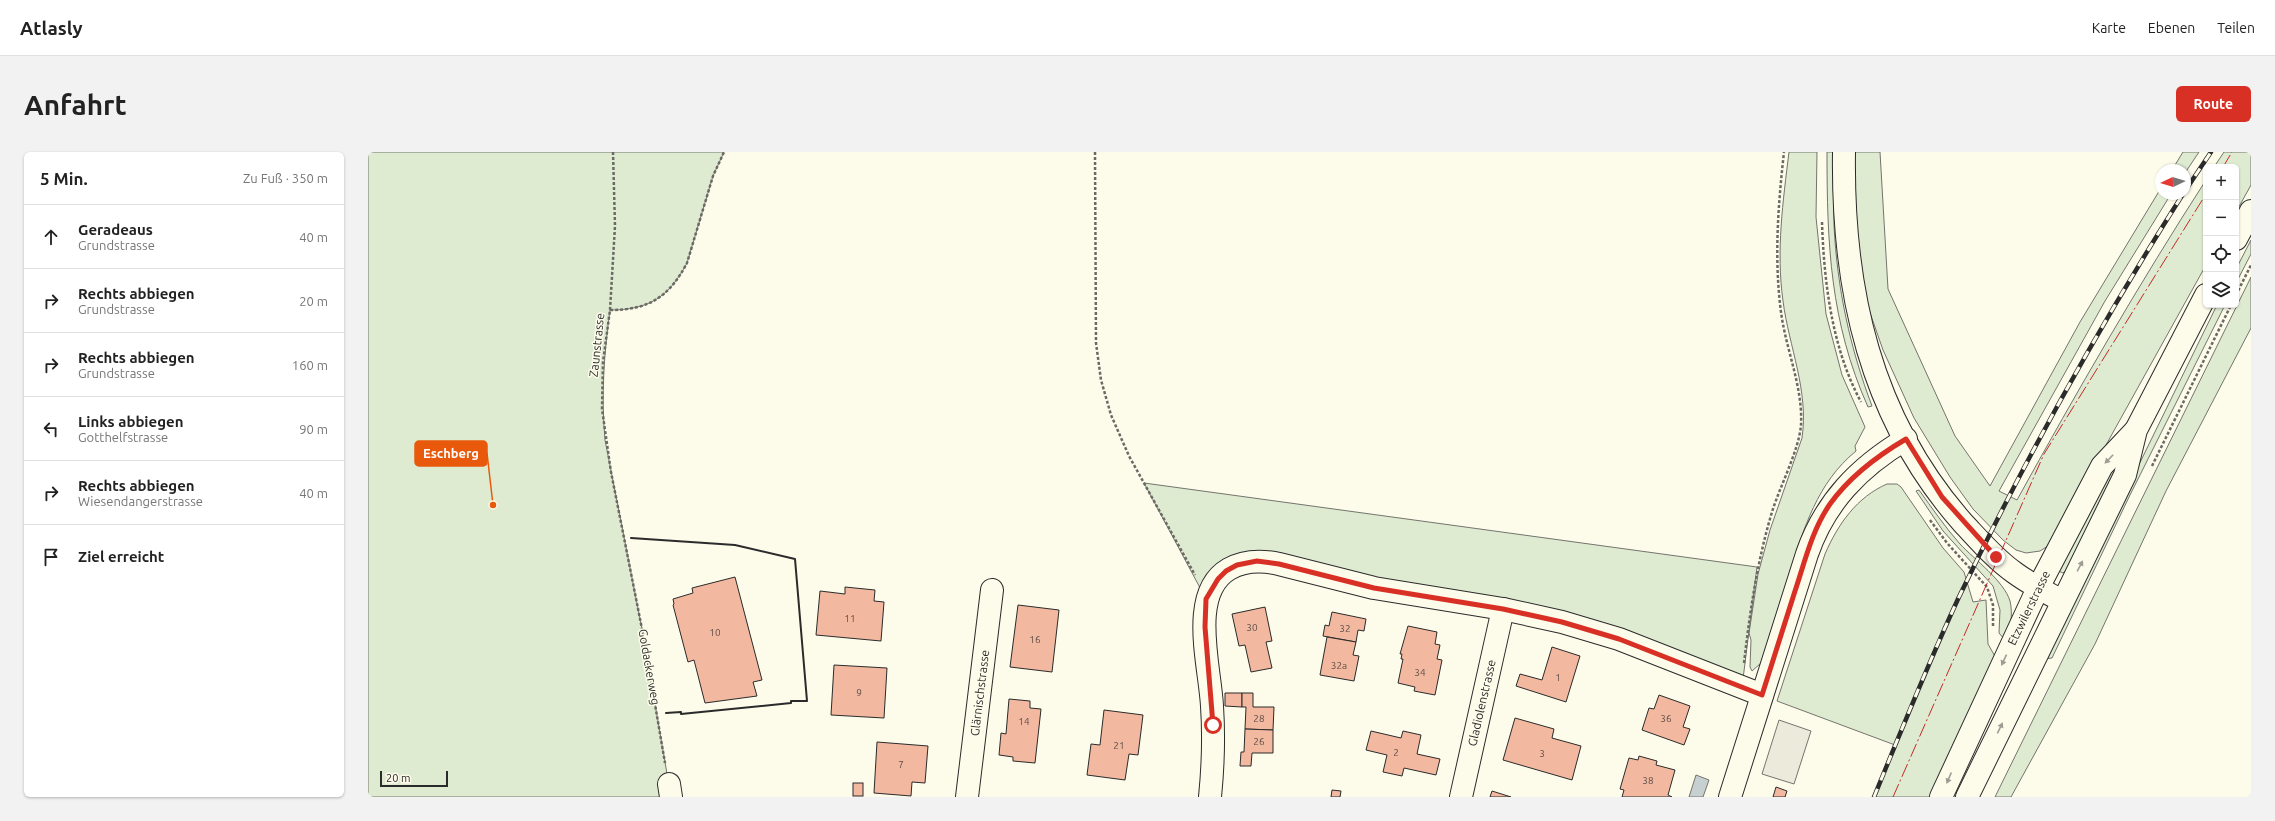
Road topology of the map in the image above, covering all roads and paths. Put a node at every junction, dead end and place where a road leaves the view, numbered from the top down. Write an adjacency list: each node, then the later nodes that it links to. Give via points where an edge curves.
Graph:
1 (613, 152): 11 (path, Zaunstrasse, via 615,226)
2 (724, 152): 11 (path, via 713,176 687,263 681,275 662,296 652,302 628,309)
3 (1095, 152): 18 (path, via 1096,343 1101,380 1111,415 1129,456)
4 (1784, 152): 22 (path, via 1778,211 1778,278 1784,326 1800,402 1800,428 1760,552 1751,602)
5 (1844, 152): 13 (street, via 1845,226 1854,298 1872,365)
6 (2251, 211): 7 (street)
7 (2238, 236)
8 (2251, 265): 9 (path)
9 (2239, 289)
10 (2203, 301): 12 (street, Etzwilerstrasse)
11 (610, 310): 15 (path, Zaunstrasse, via 603,362 602,409 606,446)
12 (2136, 430): 16 (street, Etzwilerstrasse, one-way to 16, via 2102,466); 19 (street, Etzwilerstrasse, one-way to 12, via 2125,475)
13 (1906, 439): 16 (street, via 1936,489 1976,536 2014,573); 23 (street, via 1855,476 1834,499 1819,524)
14 (1926, 516): 21 (path, via 1987,588 1994,605)
15 (624, 538): 24 (path, Goldackerweg, via 645,642)
16 (2038, 588): 19 (street); 29 (street, Etzwilerstrasse, one-way to 29)
17 (992, 590): 25 (street, Glärnischstrasse)
18 (1206, 599): 20 (street, via 1226,571 1247,562 1267,561 1374,588); 26 (street, via 1205,627 1213,725)
19 (2062, 601): 30 (street, Etzwilerstrasse, one-way to 19)
20 (1503, 609): 22 (street, via 1607,635); 27 (street, Gladiolenstrasse)
21 (1994, 635)
22 (1742, 687): 23 (street)
23 (1762, 695): 28 (street)
24 (670, 791)
25 (967, 797)
26 (1210, 797)
27 (1461, 797)
28 (1730, 797)
29 (1941, 797)
30 (1967, 797)

